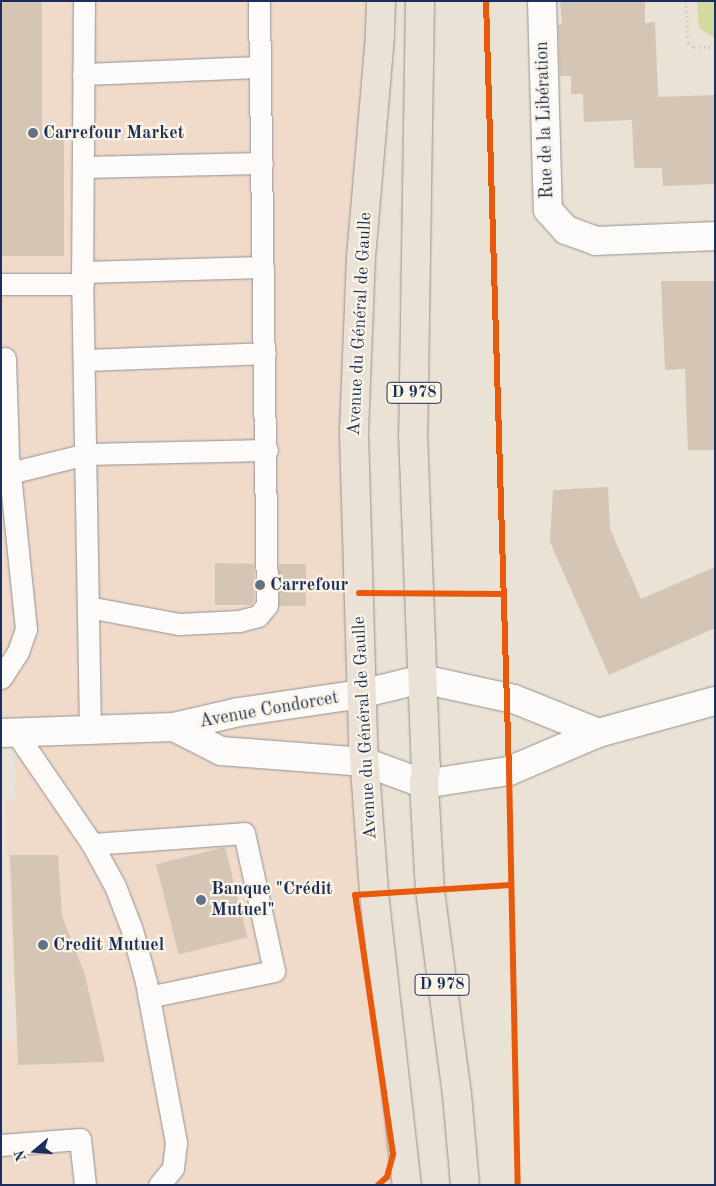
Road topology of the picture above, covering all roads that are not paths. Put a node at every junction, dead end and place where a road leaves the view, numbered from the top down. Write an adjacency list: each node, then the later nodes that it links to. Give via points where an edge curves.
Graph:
1 (84, 1): 7 (lane)
2 (260, 1): 6 (lane)
3 (381, 1): 23 (main road, Avenue du Général de Gaulle, via 361,257 354,434)
4 (420, 1): 22 (main road, D 978, via 413,434)
5 (542, 1): 10 (street, Rue de la Libération, via 548,210 566,230 596,241)
6 (260, 67): 7 (lane); 8 (lane)
7 (83, 74): 9 (lane)
8 (262, 163): 9 (lane); 11 (lane)
9 (83, 167): 12 (lane)
10 (715, 236)
11 (263, 267): 12 (lane); 14 (lane)
12 (83, 278): 13 (lane); 16 (lane)
13 (1, 284)
14 (265, 353): 16 (lane); 17 (lane)
15 (5, 358): 19 (lane)
16 (84, 360): 18 (lane)
17 (267, 450): 18 (lane); 20 (lane, via 267,605 258,616 239,621 178,624)
18 (86, 454): 19 (lane); 20 (lane)
19 (10, 473): 21 (lane, via 26,629 18,652)
20 (88, 607): 26 (lane)
21 (1, 678)
22 (422, 679): 23 (street, Avenue Condorcet); 28 (street, via 514,699); 30 (main road, D 978)
23 (362, 694): 25 (street, Avenue Condorcet, via 239,712); 29 (main road, Avenue du Général de Gaulle)
24 (715, 701): 28 (street)
25 (174, 727): 26 (street, Avenue Condorcet); 29 (street, Avenue Condorcet, via 221,751)
26 (90, 731): 27 (street, Avenue Condorcet)
27 (8, 733): 31 (lane)
28 (598, 733): 30 (street, via 509,771)
29 (365, 762): 30 (street, Avenue Condorcet); 36 (main road, Avenue du Général de Gaulle, via 374,893)
30 (424, 784): 37 (main road, D 978, via 430,890 457,1094)
31 (92, 844): 32 (lane, via 115,886 132,930); 32 (lane, via 244,833 274,971)
32 (149, 997): 35 (lane, via 176,1143 173,1168)
33 (1, 1145): 34 (lane, via 80,1139)
34 (85, 1185)
35 (159, 1185)
36 (407, 1185)
37 (465, 1185)

